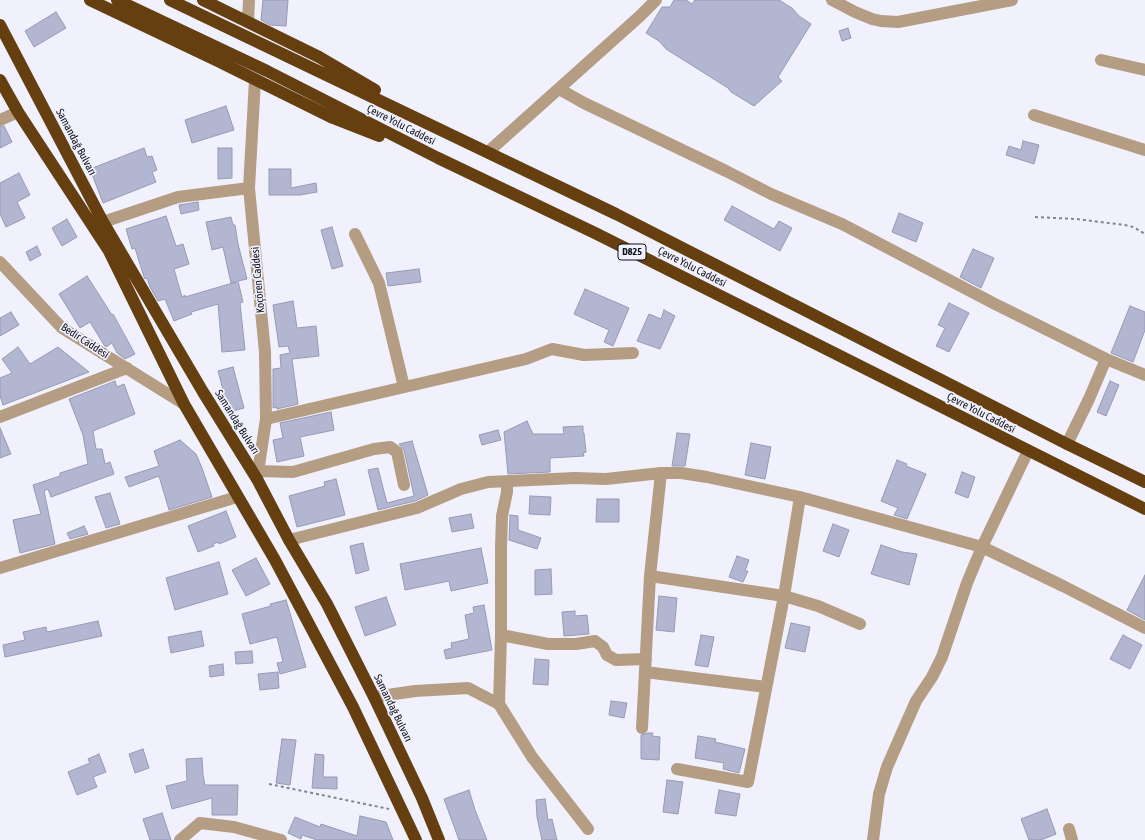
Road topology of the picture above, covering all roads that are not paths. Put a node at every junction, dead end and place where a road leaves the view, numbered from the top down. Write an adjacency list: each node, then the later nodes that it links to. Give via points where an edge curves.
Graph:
1 (90, 0): 14 (highway)
2 (117, 0): 22 (highway, Çevre Yolu Caddesi / D825, via 267,71)
3 (170, 0): 19 (highway, Çevre Yolu Caddesi / D825)
4 (203, 0): 9 (highway)
5 (249, 0): 9 (street)
6 (656, 0): 15 (street)
7 (832, 0): 8 (street, via 872,19 898,22)
8 (1012, 0)
9 (248, 22): 19 (highway, via 319,57)
10 (0, 25): 24 (highway, Samandağ Bulvarı)
11 (1101, 60): 12 (street)
12 (1145, 70)
13 (0, 80): 16 (highway)
14 (255, 80): 22 (highway, via 333,118); 23 (street, Koçören Caddesi)
15 (559, 88): 21 (street); 28 (street, via 584,103 771,194 842,224)
16 (18, 112): 18 (street); 32 (highway, via 109,251)
17 (1034, 115): 20 (street)
18 (0, 120)
19 (440, 129): 21 (highway, Çevre Yolu Caddesi / D825)
20 (1145, 150)
21 (488, 152): 35 (highway, Çevre Yolu Caddesi / D825, via 616,214)
22 (438, 158): 36 (highway, Çevre Yolu Caddesi / D825, via 595,233)
23 (249, 188): 24 (street, via 178,197); 34 (street, Koçören Caddesi, via 265,352)
24 (103, 222): 38 (highway, Samandağ Bulvarı, via 203,392)
25 (355, 234): 31 (street, via 379,283)
26 (0, 262): 29 (street, Bedir Caddesi, via 62,328)
27 (633, 353): 31 (street, via 584,355 552,349 526,359)
28 (1106, 359): 30 (street); 35 (street)
29 (126, 368): 32 (street, Bedir Caddesi); 33 (street)
30 (1145, 375)
31 (404, 387): 34 (street)
32 (184, 404): 42 (highway)
33 (0, 417)
34 (266, 419): 38 (street, Koçören Caddesi)
35 (1067, 444): 40 (highway, Çevre Yolu Caddesi / D825)
36 (1028, 451): 44 (highway, Çevre Yolu Caddesi / D825); 46 (street)
37 (661, 473): 39 (street, via 606,479); 43 (street, via 708,477); 48 (street)
38 (257, 475): 41 (street, via 293,472 374,449 390,447 397,452); 45 (highway, Samandağ Bulvarı)
39 (507, 481): 45 (street, via 488,482 461,489 417,508); 52 (street, via 502,516)
40 (1145, 482)
41 (404, 485)
42 (238, 497): 47 (street); 65 (highway, via 275,560 345,693)
43 (800, 497): 46 (street); 49 (street)
44 (1145, 509)
45 (289, 540): 56 (highway, Samandağ Bulvarı, via 327,604)
46 (982, 547): 51 (street); 67 (street, via 967,582 942,657 916,701 887,766 879,794)
47 (0, 568)
48 (650, 576): 49 (street); 53 (street)
49 (784, 596): 50 (street, via 818,606); 55 (street)
50 (860, 624)
51 (1145, 628)
52 (501, 635): 53 (street, via 548,644 595,641 603,647 607,655 616,660); 57 (street)
53 (646, 659): 54 (street)
54 (645, 672): 55 (street); 58 (street)
55 (766, 687): 59 (street, via 748,782)
56 (374, 697): 57 (street, via 415,691 468,688); 66 (highway, Samandağ Bulvarı)
57 (499, 704): 61 (street, via 532,757)
58 (642, 728)
59 (677, 769)
60 (234, 827): 62 (street, via 200,823); 63 (street); 64 (street)
61 (588, 829)
62 (180, 840)
63 (239, 840)
64 (282, 840)
65 (416, 840)
66 (439, 840)
67 (872, 840)

